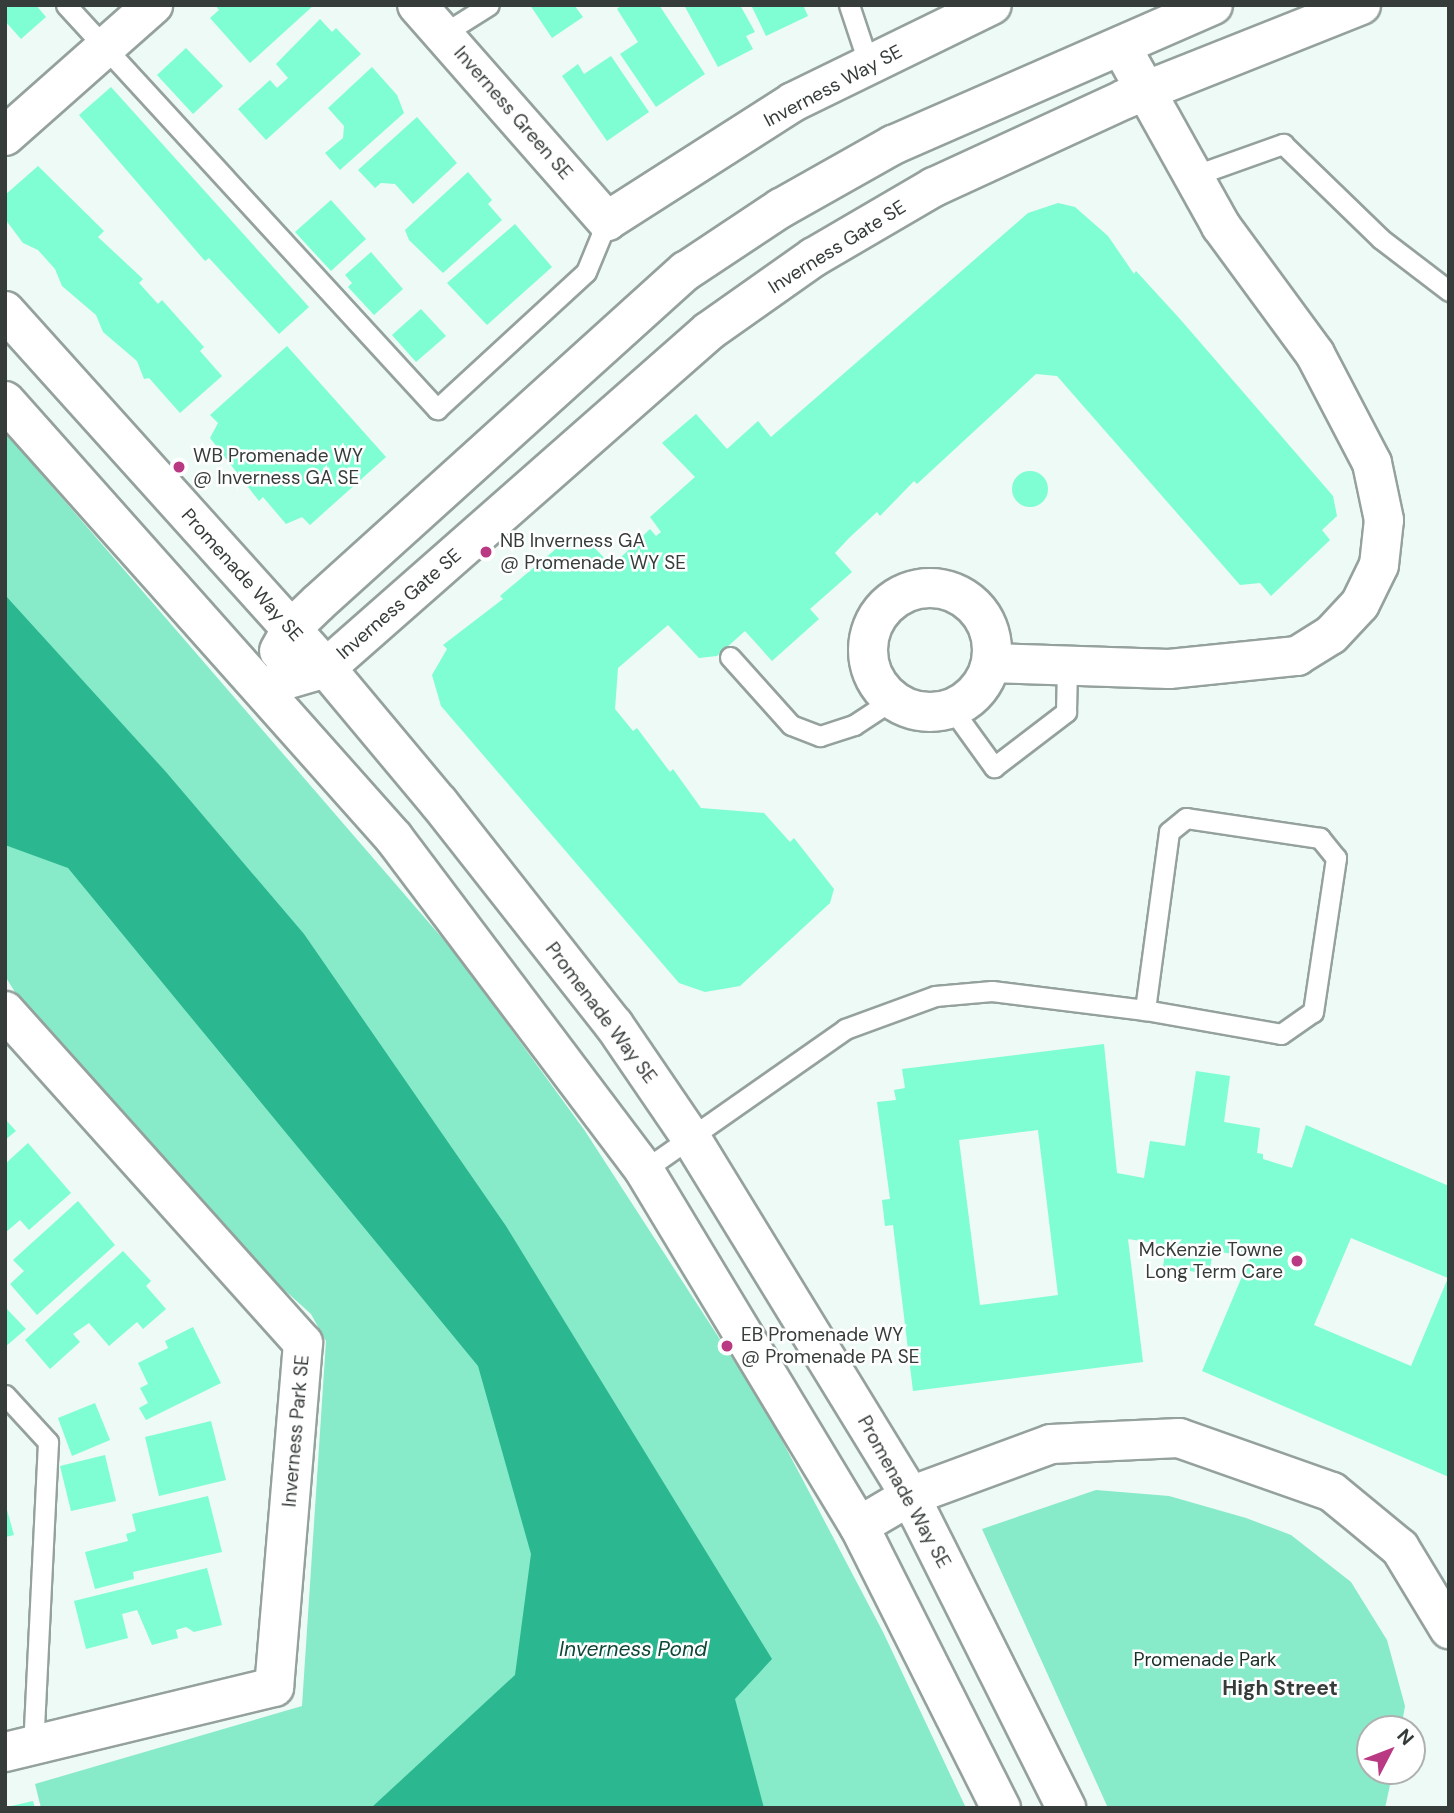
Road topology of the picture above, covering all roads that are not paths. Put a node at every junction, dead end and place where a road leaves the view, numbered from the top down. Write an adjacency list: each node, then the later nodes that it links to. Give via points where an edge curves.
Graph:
1 (66, 5): 11 (lane)
2 (153, 5): 11 (street)
3 (417, 5): 9 (street, Inverness Green SE)
4 (489, 5): 9 (lane)
5 (849, 5): 12 (lane)
6 (992, 5): 12 (street, Inverness Way SE)
7 (1213, 5): 10 (street)
8 (1361, 5): 13 (street, Inverness Gate SE)
9 (443, 34): 16 (street, Inverness Green SE)
10 (1121, 46): 13 (street); 20 (street, via 892,145 780,208 686,271)
11 (104, 47): 14 (street); 16 (lane, via 437,408 586,272)
12 (869, 65): 16 (street, Inverness Way SE, via 793,102)
13 (1146, 90): 15 (street); 23 (street, Inverness Gate SE, via 934,187 814,257 720,323)
14 (5, 136)
15 (1193, 176): 17 (lane, via 1283,144 1381,239); 24 (street, via 1221,226 1315,355 1372,463 1384,520 1379,565 1360,604 1331,635 1297,656 1169,669)
16 (607, 221)
17 (1449, 291)
18 (5, 311): 20 (street, Promenade Way SE)
19 (5, 401): 25 (street)
20 (290, 629): 23 (street, Promenade Way SE); 25 (street)
21 (730, 657): 26 (lane, via 791,725 820,736 854,726)
22 (991, 663): 24 (street); 26 (street, via 990,633 975,606 939,587 918,588 882,608 872,625 869,666); 27 (street, via 970,699)
23 (326, 668): 25 (street, Inverness Gate SE); 30 (street, Promenade Way SE, via 606,1015)
24 (1067, 669): 27 (lane, via 1066,712 995,767)
25 (261, 687): 31 (street, via 394,838)
26 (892, 700): 27 (street, via 911,710)
27 (952, 709)
28 (1145, 1010): 28 (lane, via 1281,1034 1313,1012 1336,858 1320,838 1186,818 1169,832); 30 (lane, via 992,991 935,996 845,1029)
29 (5, 1011): 36 (street, Inverness Park SE, via 303,1343 274,1687)
30 (691, 1138): 31 (lane); 33 (street, Promenade Way SE)
31 (644, 1170): 34 (street)
32 (5, 1395): 36 (lane, via 48,1441)
33 (910, 1496): 34 (street); 35 (street, via 1051,1444 1179,1438 1332,1492 1400,1548); 38 (street, Promenade Way SE)
34 (859, 1526): 37 (street)
35 (1445, 1611)
36 (19, 1749)
37 (1001, 1808)
38 (1066, 1808)

